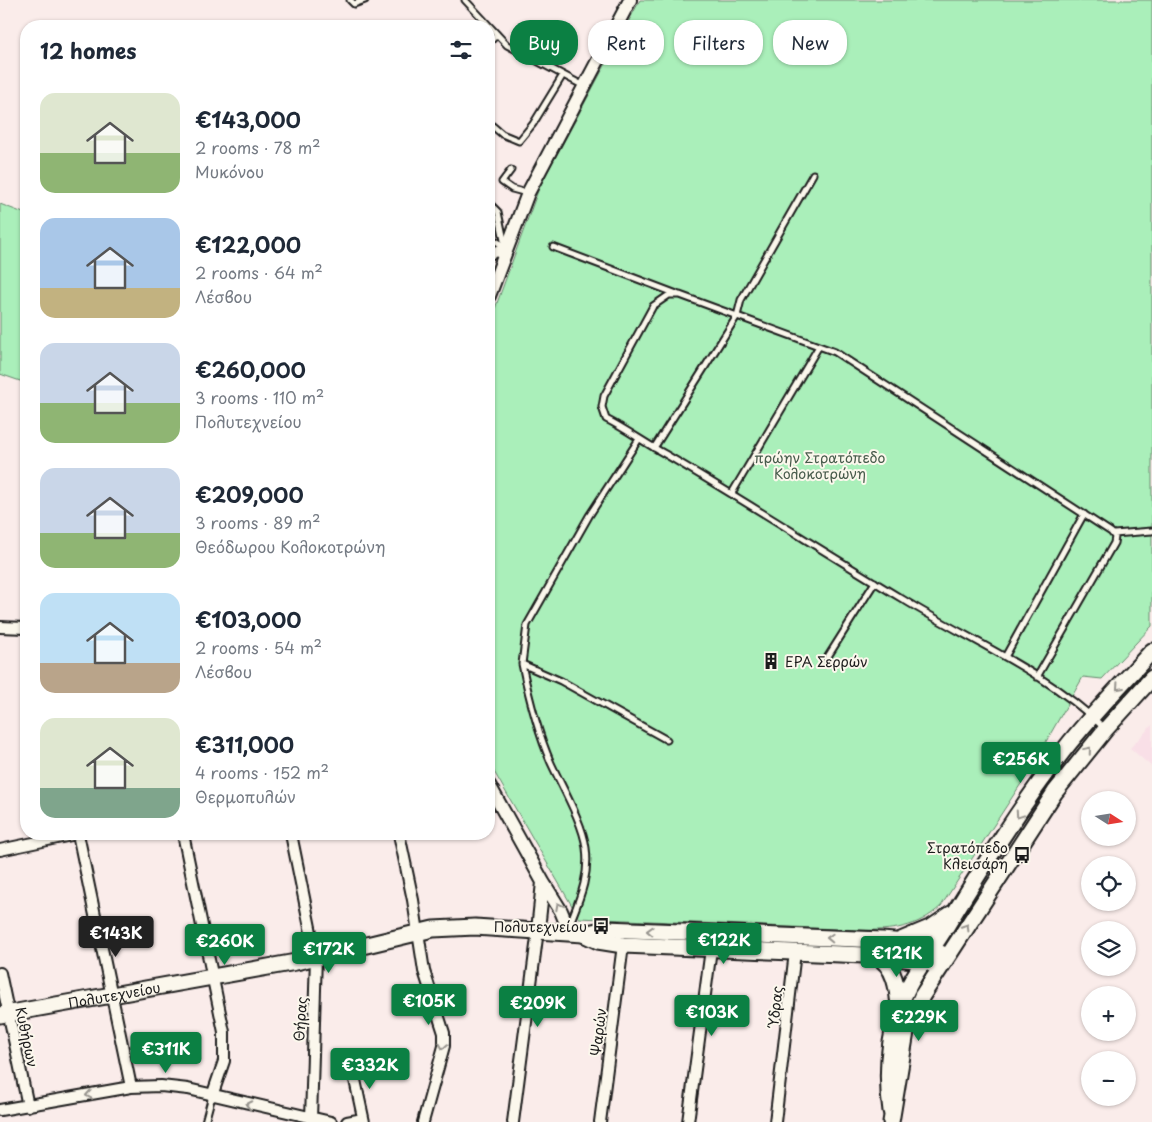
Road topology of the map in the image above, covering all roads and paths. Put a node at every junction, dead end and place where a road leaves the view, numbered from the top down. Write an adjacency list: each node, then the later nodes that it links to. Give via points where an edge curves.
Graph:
1 (350, 0): 2 (lane, via 354,4)
2 (365, 0)
3 (465, 0): 5 (lane)
4 (625, 4): 9 (street)
5 (484, 20)
6 (497, 34): 7 (lane); 8 (lane, via 507,45)
7 (495, 36)
8 (563, 75): 9 (lane); 10 (lane, via 533,124 519,140 502,134)
9 (584, 86): 13 (street)
10 (495, 128)
11 (512, 170): 13 (lane, via 502,182 512,189)
12 (813, 174): 21 (lane, via 752,279)
13 (528, 193): 17 (street)
14 (495, 209): 17 (lane)
15 (495, 241): 17 (lane)
16 (553, 247): 20 (lane)
17 (506, 248): 18 (street); 19 (street)
18 (495, 252)
19 (495, 278)
20 (680, 295): 21 (lane); 23 (lane, via 669,295 653,306 604,396 602,407 606,419)
21 (737, 316): 22 (lane); 24 (lane)
22 (819, 346): 25 (lane); 26 (lane, via 835,352)
23 (639, 439): 24 (lane); 35 (lane, via 589,516 527,626)
24 (654, 448): 25 (lane)
25 (732, 493): 29 (lane)
26 (1084, 514): 28 (lane); 33 (lane)
27 (1152, 531): 28 (lane)
28 (1114, 534): 36 (lane, via 1114,543)
29 (875, 582): 33 (lane); 34 (lane)
30 (0, 627): 31 (street)
31 (20, 628)
32 (1152, 651): 38 (main road, one-way to 38)
33 (1005, 657): 36 (lane)
34 (827, 658)
35 (522, 664): 40 (lane, via 561,681); 51 (lane, via 532,712 586,847 586,883)
36 (1037, 677): 38 (lane)
37 (1152, 678): 39 (main road)
38 (1092, 716): 39 (lane); 49 (main road, one-way to 49, via 1051,767)
39 (1105, 730): 60 (main road, one-way to 39, via 1055,792)
40 (667, 740)
41 (495, 796): 48 (street)
42 (48, 840): 47 (street)
43 (78, 840): 63 (street)
44 (184, 840): 62 (street)
45 (292, 840): 59 (street, Θήρας)
46 (400, 840): 52 (street)
47 (0, 850)
48 (543, 882): 50 (street); 51 (street, one-way to 48)
49 (957, 908): 53 (main road, via 932,927); 57 (main road)
50 (538, 930): 51 (main road, Πολυτεχνείου); 52 (main road, Πολυτεχνείου, via 458,927); 79 (street)
51 (574, 931): 53 (main road, Πολυτεχνείου, one-way to 51, via 606,929); 54 (main road, Πολυτεχνείου, via 598,941)
52 (418, 932): 59 (main road, Πολυτεχνείου); 78 (street, one-way to 78, via 424,972 444,1038)
53 (896, 941): 57 (main road, Πολυτεχνείου, via 910,942)
54 (623, 946): 55 (main road, Πολυτεχνείου); 80 (street, Ψαρών)
55 (711, 949): 56 (main road, Πολυτεχνείου); 81 (street)
56 (794, 952): 58 (main road, Πολυτεχνείου); 82 (street, Ύδρας)
57 (929, 955): 58 (main road, Πολυτεχνείου); 60 (main road); 64 (main road)
58 (874, 956): 64 (main road, via 889,966)
59 (316, 957): 62 (main road, Πολυτεχνείου); 72 (street, Θήρας)
60 (943, 962): 71 (main road, via 909,1022)
61 (0, 973): 65 (street, Κυθήρων)
62 (214, 977): 63 (main road, Πολυτεχνείου); 68 (street, via 226,1048)
63 (111, 994): 65 (main road, Πολυτεχνείου); 67 (street)
64 (898, 1010): 71 (main road, via 888,1078)
65 (4, 1014): 69 (street, Κυθήρων)
66 (352, 1066): 73 (street)
67 (131, 1087): 68 (street, via 168,1086); 69 (street, one-way to 69)
68 (212, 1096): 72 (street, one-way to 68); 74 (lane)
69 (28, 1106): 70 (street)
70 (0, 1110)
71 (891, 1116)
72 (311, 1119): 75 (street)
73 (363, 1120): 77 (street)
74 (205, 1122)
75 (325, 1122): 76 (street)
76 (331, 1122)
77 (347, 1122)
78 (423, 1122)
79 (513, 1122)
80 (600, 1122)
81 (688, 1122)
82 (776, 1122)

